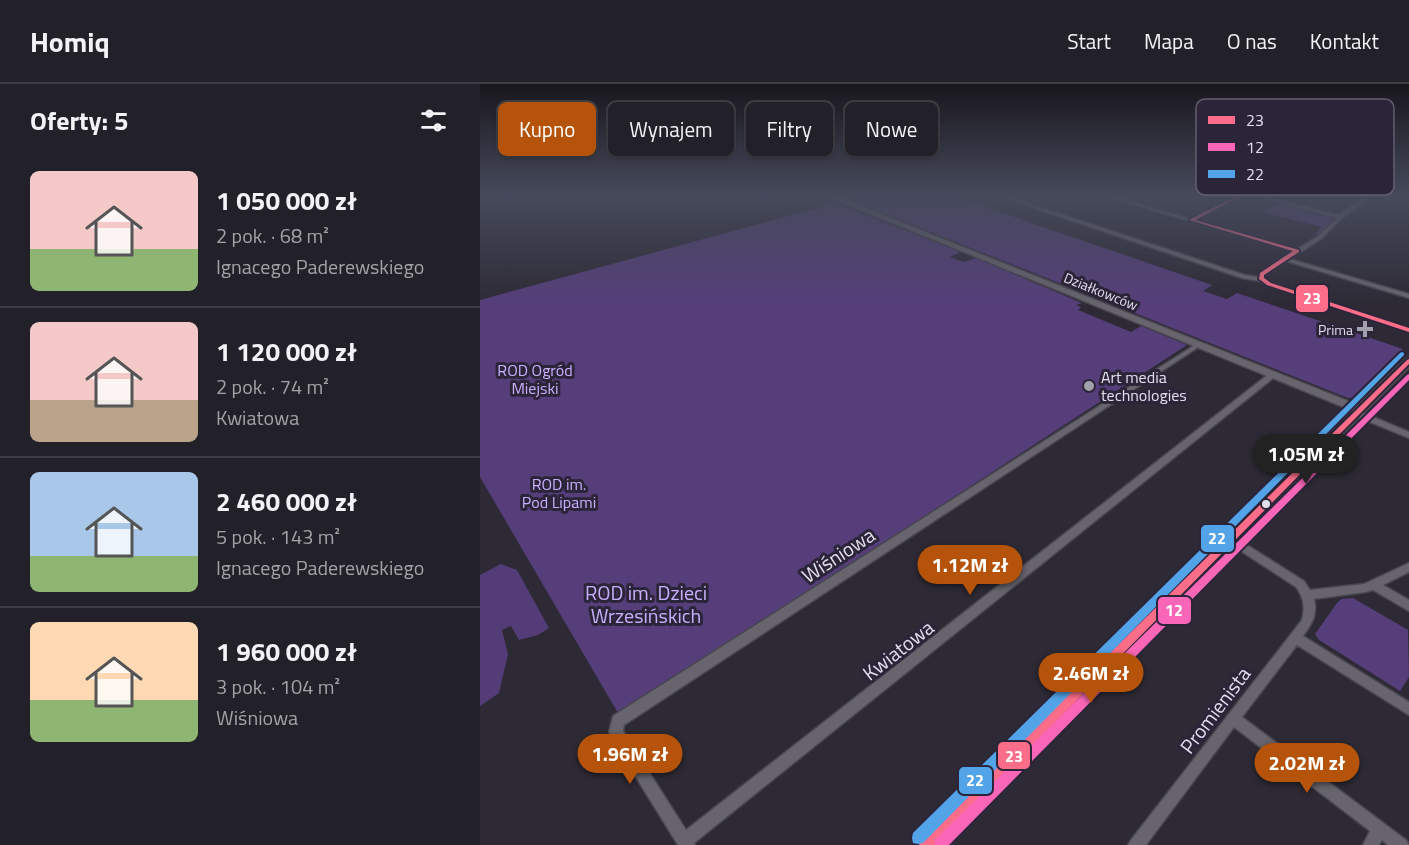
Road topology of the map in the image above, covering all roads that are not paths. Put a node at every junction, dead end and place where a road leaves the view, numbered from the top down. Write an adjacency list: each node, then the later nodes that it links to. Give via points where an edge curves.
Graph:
1 (920, 233): 10 (street, Działkowców)
2 (1110, 233): 7 (street, via 1244,277)
3 (1234, 233): 5 (street)
4 (1325, 233): 5 (street)
5 (1297, 251): 6 (street)
6 (1285, 259): 7 (street, via 1262,274); 8 (street)
7 (1261, 279): 9 (street)
8 (1409, 296)
9 (1409, 330)
10 (1198, 345): 12 (street, Działkowców); 24 (street, Wiśniowa, via 618,721 616,732)
11 (1409, 361): 13 (street)
12 (1273, 375): 13 (street, Działkowców); 24 (street, Kwiatowa)
13 (1358, 412): 14 (street); 15 (street)
14 (1409, 435)
15 (1231, 539): 18 (street, via 1287,574); 25 (street)
16 (1409, 567): 17 (street)
17 (1375, 585): 18 (street); 19 (street)
18 (1308, 595): 20 (street, Promienista, via 1311,607 1307,622)
19 (1409, 606)
20 (1295, 637): 21 (street); 22 (street, Promienista)
21 (1409, 710)
22 (1233, 718): 23 (street); 26 (street, Promienista)
23 (1380, 829): 27 (street); 28 (street)
24 (686, 843)
25 (926, 845)
26 (1136, 845)
27 (1371, 845)
28 (1401, 845)

